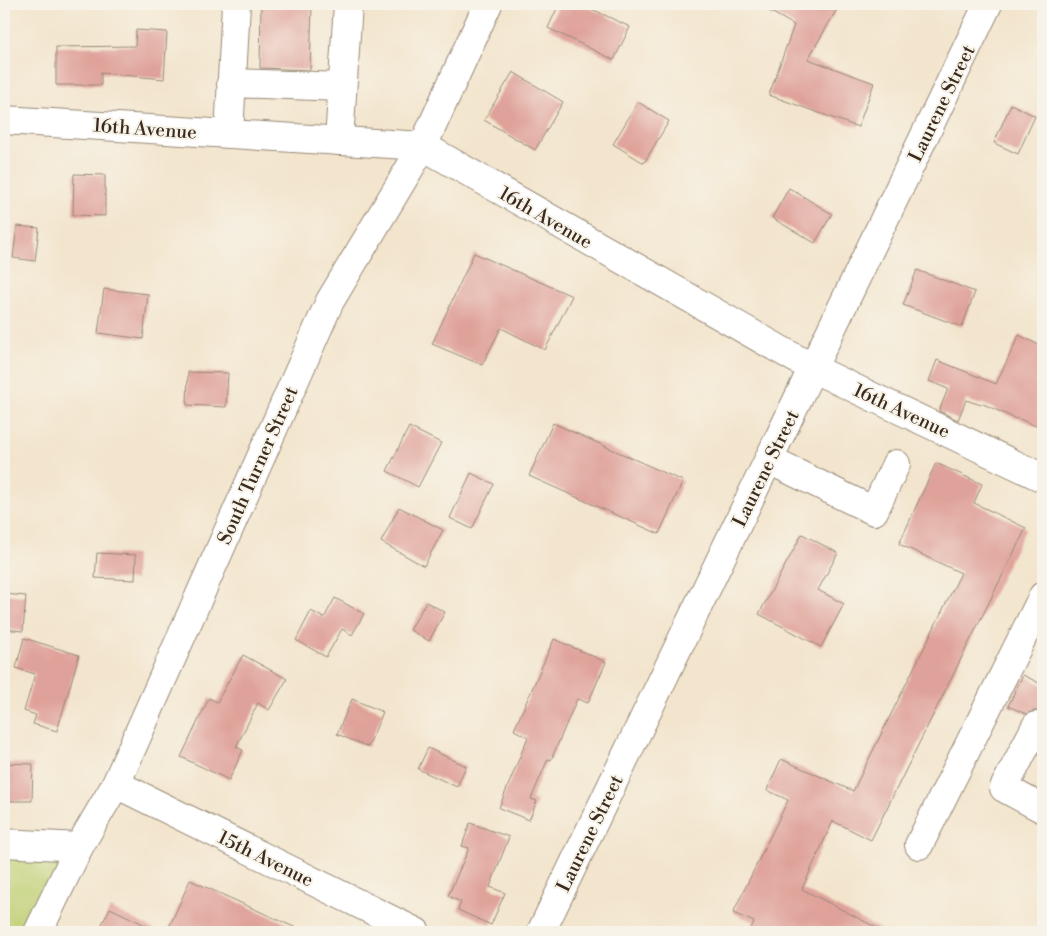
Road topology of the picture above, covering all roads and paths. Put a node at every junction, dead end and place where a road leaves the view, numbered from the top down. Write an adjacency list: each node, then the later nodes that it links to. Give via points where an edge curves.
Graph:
1 (236, 4): 5 (street)
2 (348, 4): 6 (street)
3 (488, 4): 10 (street, South Turner Street)
4 (988, 4): 11 (street, Laurene Street)
5 (231, 83): 6 (street); 8 (street)
6 (342, 87): 9 (street)
7 (4, 120): 8 (street, 16th Avenue)
8 (229, 134): 9 (street, 16th Avenue)
9 (339, 141): 10 (street, 16th Avenue)
10 (423, 146): 11 (street, 16th Avenue); 17 (street, South Turner Street, via 330,301)
11 (814, 369): 12 (street, Laurene Street); 14 (street, 16th Avenue)
12 (769, 460): 13 (street, via 874,512); 24 (street, Laurene Street)
13 (896, 464)
14 (1043, 478)
15 (1040, 612): 20 (street)
16 (1043, 730): 18 (street, via 1036,726 1004,788)
17 (116, 784): 21 (street, South Turner Street); 23 (street, 15th Avenue)
18 (1043, 809)
19 (4, 843): 21 (street)
20 (919, 845)
21 (80, 847): 22 (street, South Turner Street)
22 (38, 932)
23 (416, 932)
24 (541, 932)

